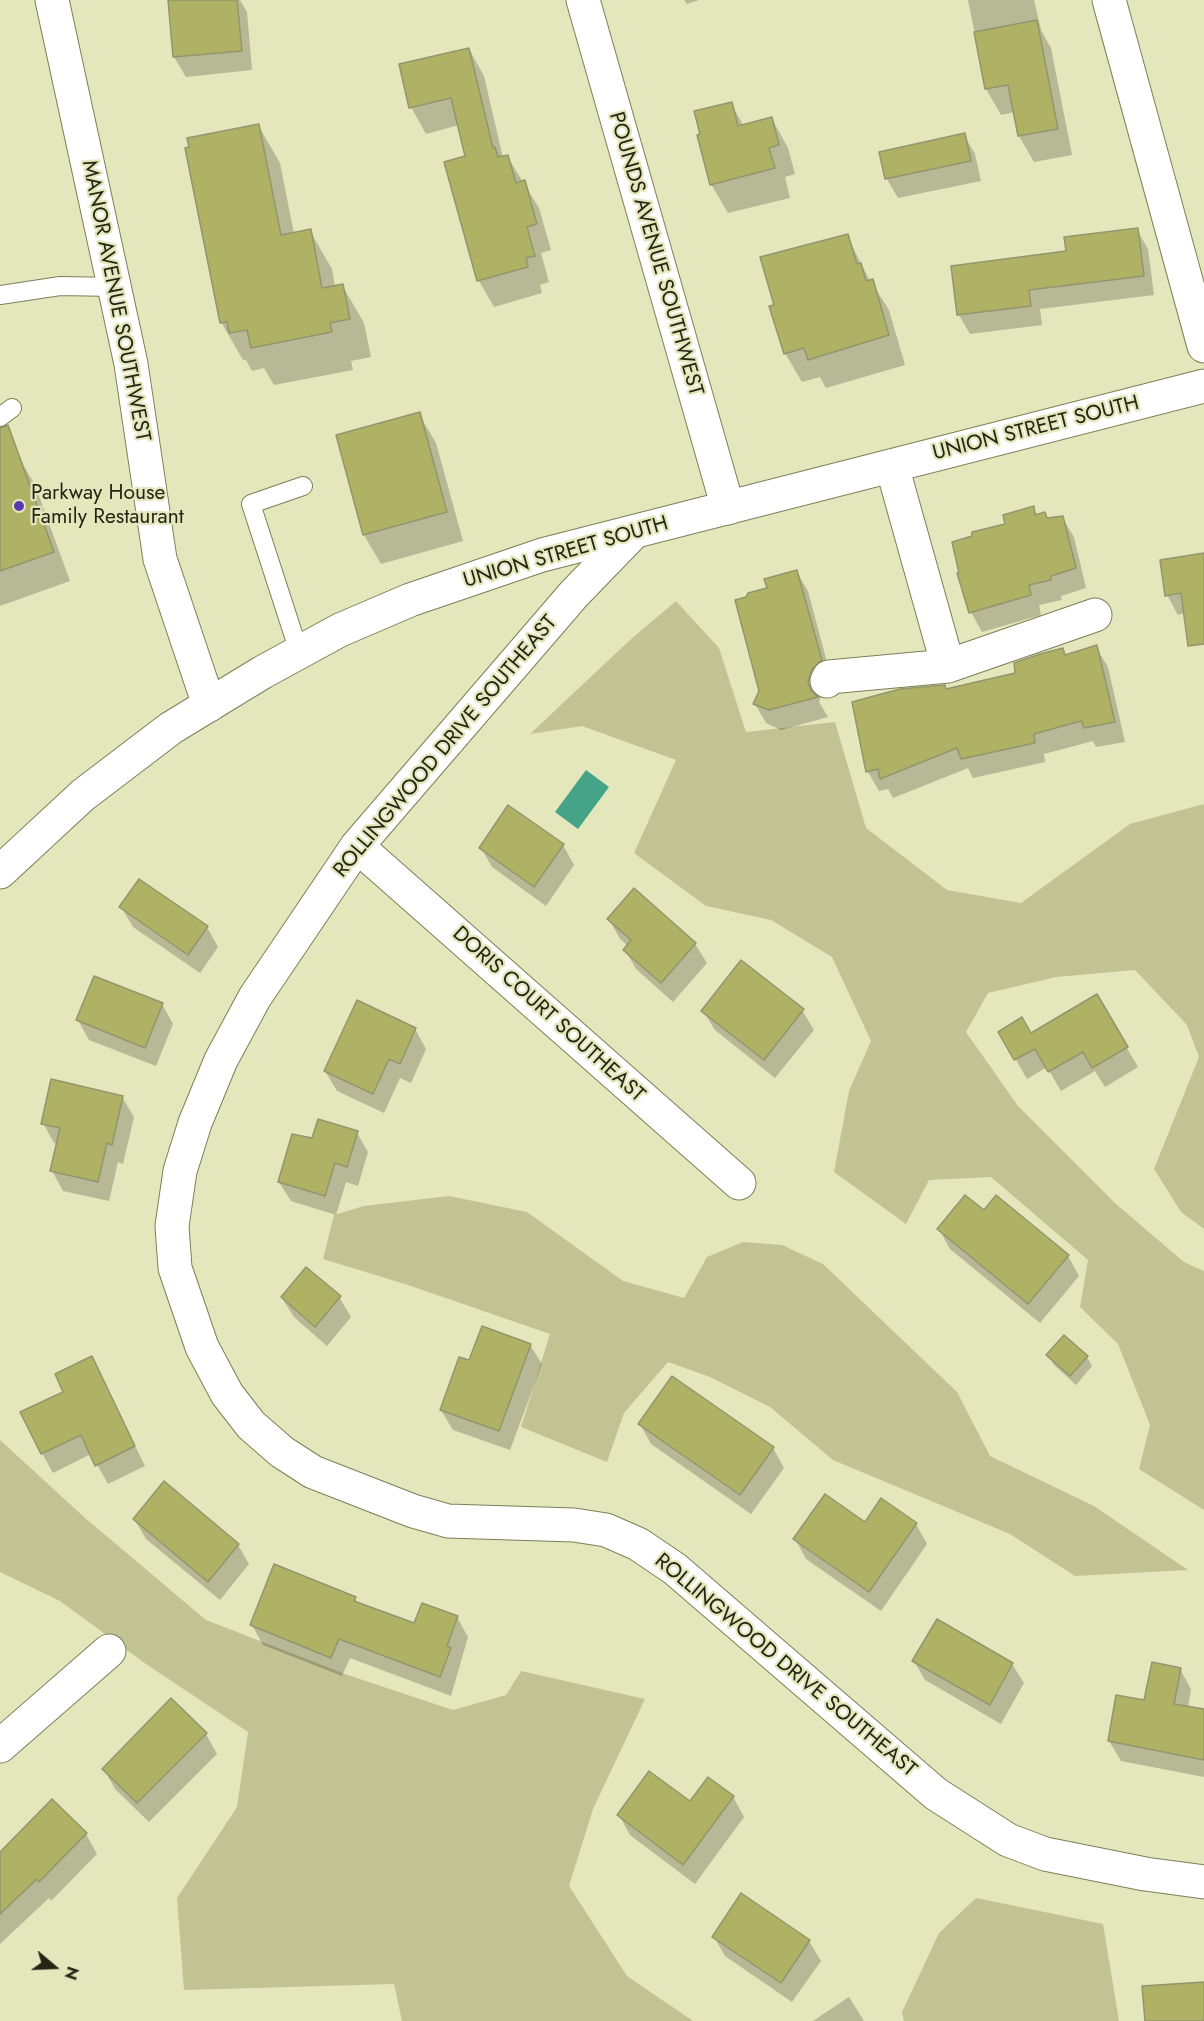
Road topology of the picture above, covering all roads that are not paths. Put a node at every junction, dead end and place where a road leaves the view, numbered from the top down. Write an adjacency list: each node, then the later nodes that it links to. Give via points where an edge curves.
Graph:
1 (52, 0): 4 (street, MANOR AVENUE SOUTHWEST)
2 (583, 0): 10 (street, POUNDS AVENUE SOUTHWEST)
3 (1109, 0): 6 (street)
4 (115, 287): 5 (lane, via 60,286); 16 (street, MANOR AVENUE SOUTHWEST, via 131,364 160,559)
5 (0, 296)
6 (1204, 346)
7 (1204, 386): 8 (street, UNION STREET SOUTH)
8 (892, 466): 10 (street, UNION STREET SOUTH); 14 (street)
9 (303, 486): 13 (lane, via 251,504)
10 (728, 508): 11 (street, UNION STREET SOUTH)
11 (634, 532): 13 (street, UNION STREET SOUTH, via 542,555 410,600); 17 (street, ROLLINGWOOD DRIVE SOUTHEAST, via 574,594)
12 (1095, 615): 14 (street)
13 (299, 652): 16 (street, UNION STREET SOUTH)
14 (948, 666): 15 (street, via 829,676)
15 (827, 681)
16 (209, 705): 18 (street, UNION STREET SOUTH, via 171,728 82,795)
17 (357, 846): 19 (street, DORIS COURT SOUTHEAST); 22 (street, ROLLINGWOOD DRIVE SOUTHEAST, via 255,997 221,1060 180,1171 172,1227 175,1268 201,1347 227,1394 251,1425 313,1472 413,1511 448,1521 574,1525 606,1530 638,1544 675,1569 936,1794 1008,1840 1045,1854 1145,1875)
18 (0, 872)
19 (739, 1183)
20 (109, 1651): 21 (street)
21 (0, 1746)
22 (1204, 1882)

